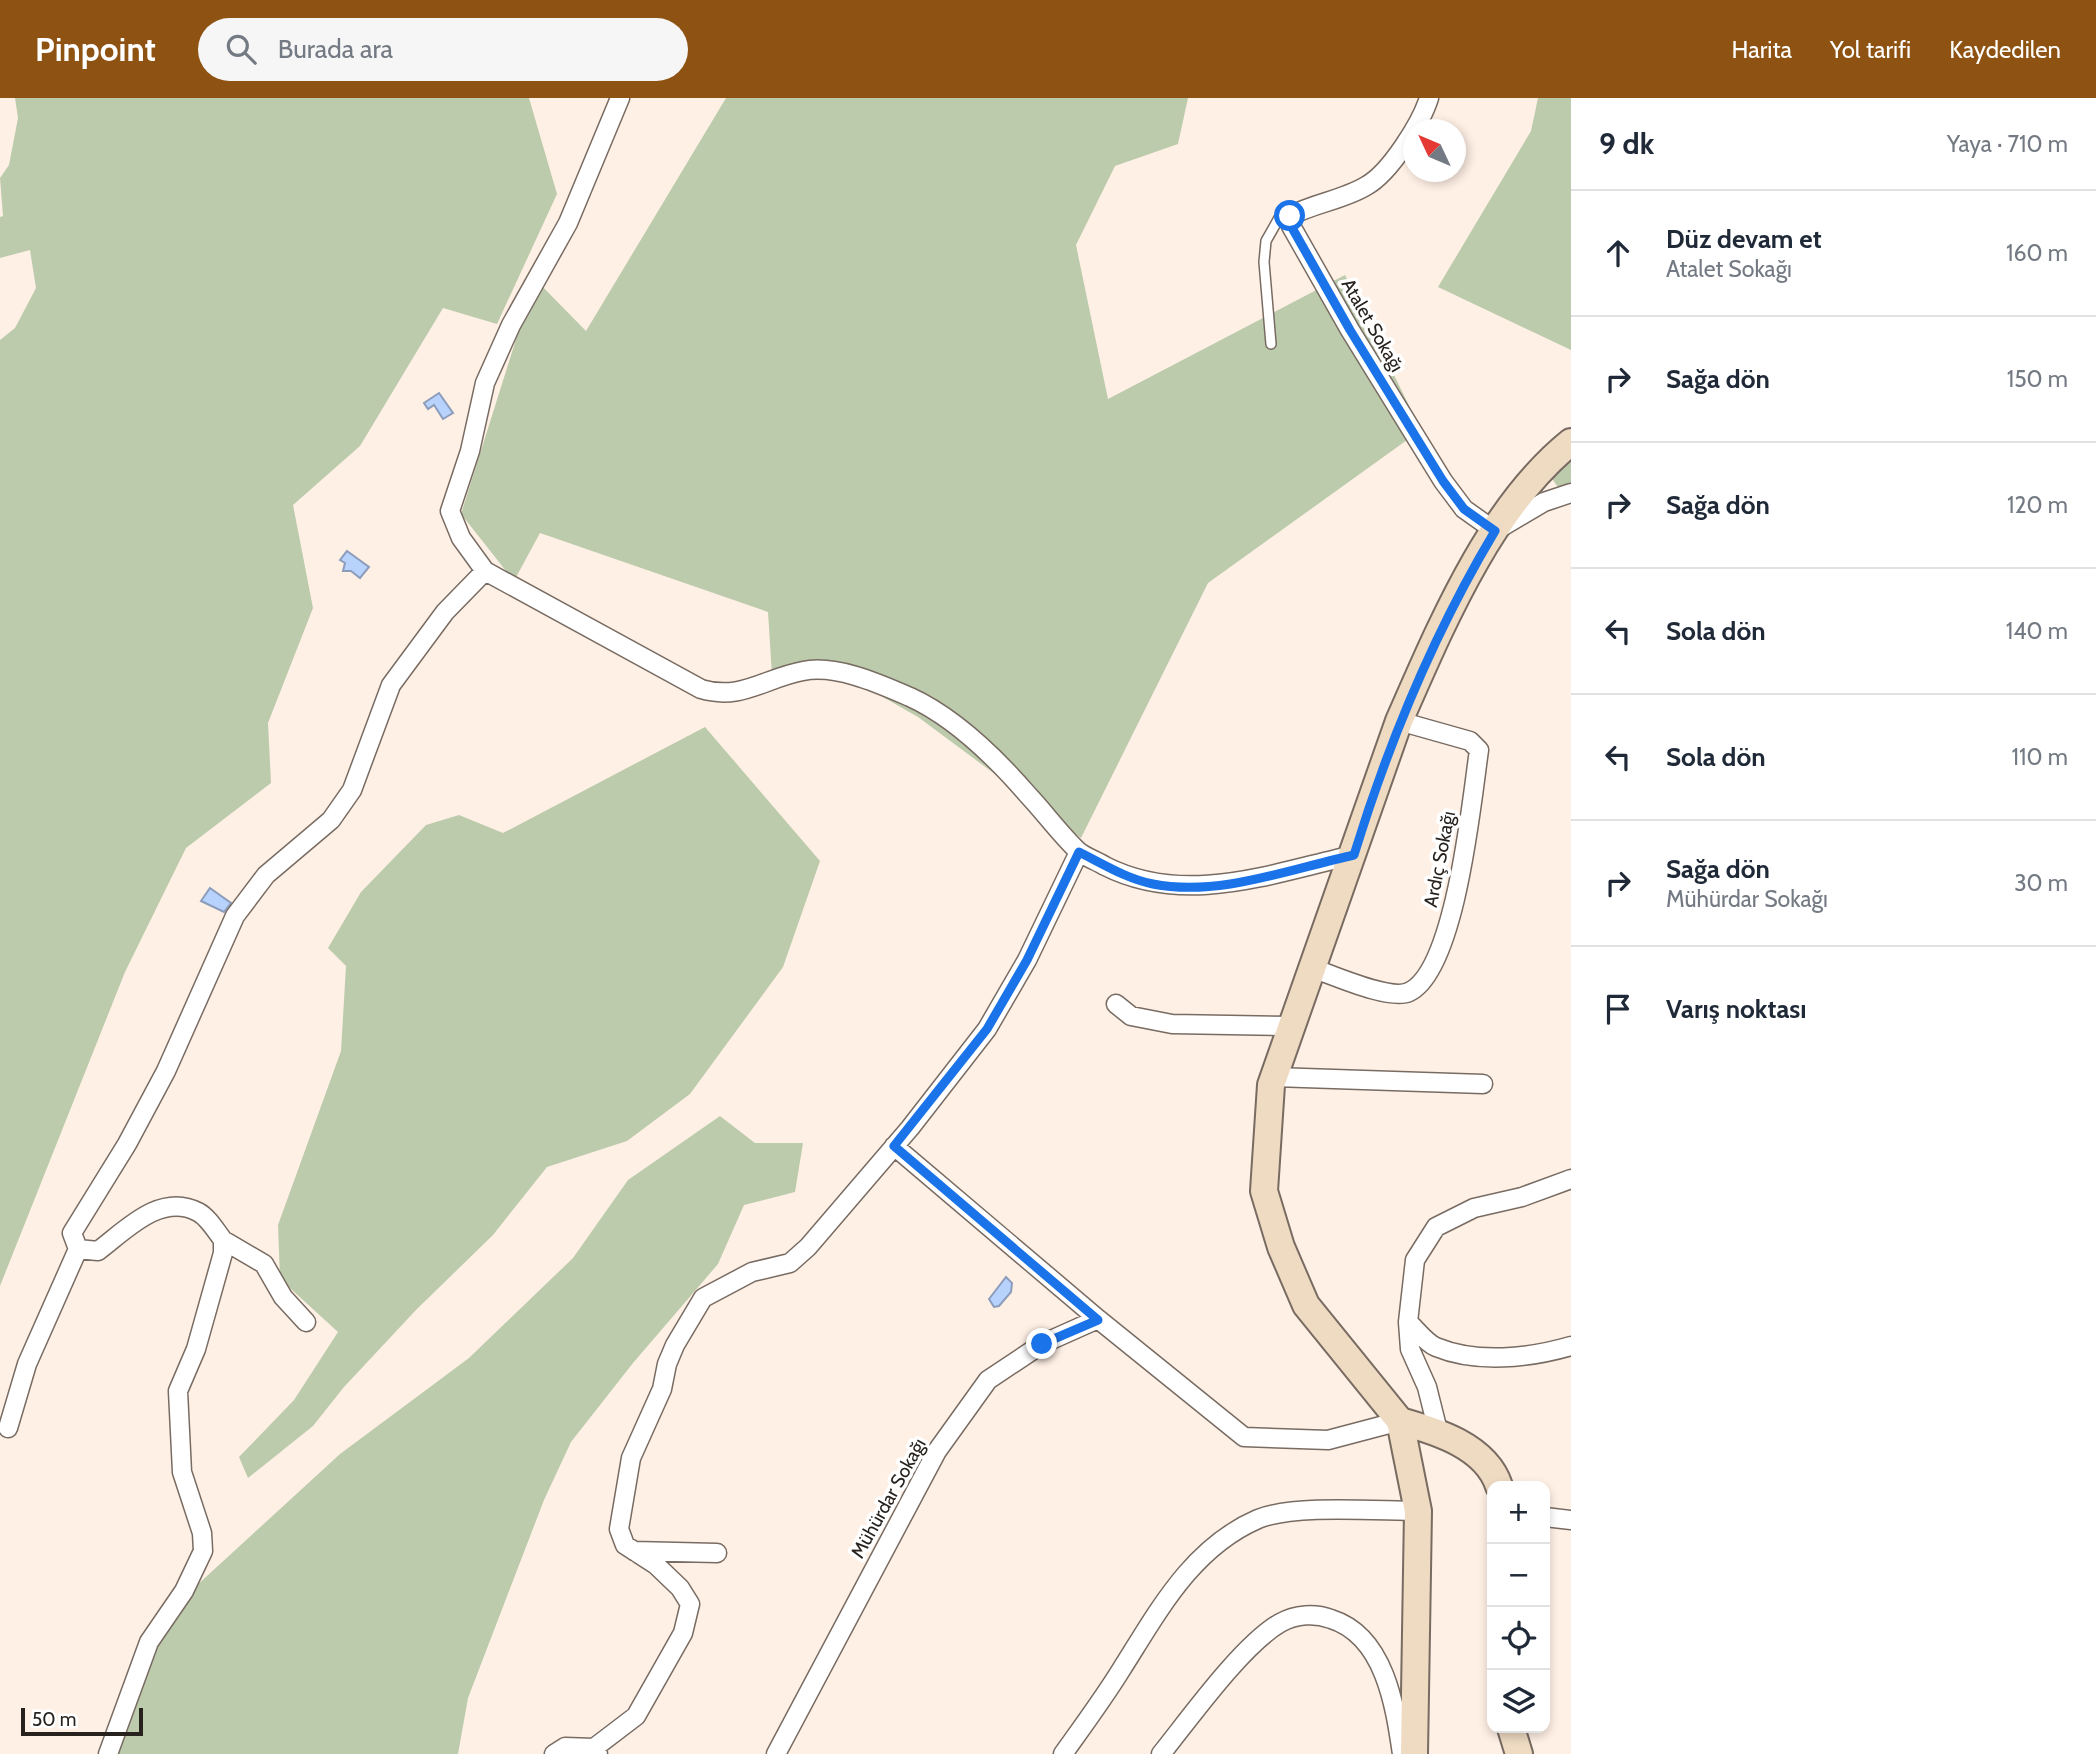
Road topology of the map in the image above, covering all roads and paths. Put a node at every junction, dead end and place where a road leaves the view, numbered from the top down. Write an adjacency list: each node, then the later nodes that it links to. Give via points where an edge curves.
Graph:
1 (620, 98): 8 (street, via 568,223 511,325 485,383 450,511 461,538)
2 (1429, 98): 3 (street, via 1407,139 1368,186)
3 (1290, 216): 4 (lane, via 1279,218 1266,240); 7 (street, Atalet Sokağı, via 1291,226 1350,330 1443,481 1464,509)
4 (1272, 344)
5 (1571, 442): 7 (street, via 1533,476)
6 (1571, 493): 7 (street, via 1544,502)
7 (1495, 531): 9 (street)
8 (485, 571): 10 (street, via 720,695 803,670 821,669 912,698 959,728 1006,769); 20 (street, via 445,611 391,685 352,790 331,820 266,876 235,916 166,1071 72,1233)
9 (1399, 721): 11 (street); 12 (street, Ardıç Sokağı, via 1470,741 1479,750 1457,899 1435,957 1410,992 1392,995)
10 (1079, 852): 11 (street, via 1152,884 1187,887 1229,883); 17 (street, via 1027,960 987,1029)
11 (1354, 855): 12 (street)
12 (1312, 968): 14 (street)
13 (1116, 1004): 14 (street, via 1131,1016 1172,1024)
14 (1292, 1026): 15 (street)
15 (1275, 1077): 16 (street); 25 (street, via 1264,1191 1281,1247 1306,1305)
16 (1483, 1084)
17 (894, 1146): 21 (street); 32 (street, via 828,1226 790,1263 752,1272 703,1298 675,1345 662,1389 631,1458 619,1529 625,1545)
18 (1571, 1178): 23 (street, via 1522,1197 1474,1208 1436,1227 1415,1260)
19 (223, 1240): 20 (street, via 197,1212 174,1208 147,1212 98,1251); 22 (street, via 264,1265); 36 (street, via 196,1349 178,1391 182,1472 202,1533 203,1551 184,1591 149,1642)
20 (78, 1249): 26 (street, via 27,1364)
21 (1098, 1320): 25 (street, via 1244,1437 1328,1440); 38 (street, Mühürdar Sokağı, via 1042,1344 988,1380 937,1451)
22 (306, 1322)
23 (1408, 1322): 24 (street, via 1434,1347 1488,1358); 27 (street, via 1410,1349 1427,1387)
24 (1571, 1346)
25 (1400, 1421): 27 (street); 29 (street)
26 (8, 1428)
27 (1438, 1431): 28 (street, via 1475,1454)
28 (1497, 1481)
29 (1418, 1511): 39 (street, via 1299,1512 1260,1518 1218,1542 1164,1598); 42 (street)
30 (1550, 1518): 31 (street)
31 (1571, 1520)
32 (634, 1551): 33 (street); 35 (street, via 656,1565 690,1604 684,1633 635,1716)
33 (717, 1553)
34 (1513, 1733): 43 (street)
35 (596, 1751): 37 (street, via 565,1747)
36 (108, 1754)
37 (554, 1754)
38 (776, 1754)
39 (1063, 1754)
40 (1161, 1754): 41 (street, via 1260,1637 1282,1622 1315,1613 1339,1621 1364,1639 1379,1662 1396,1715)
41 (1402, 1754)
42 (1414, 1754)
43 (1519, 1754)

